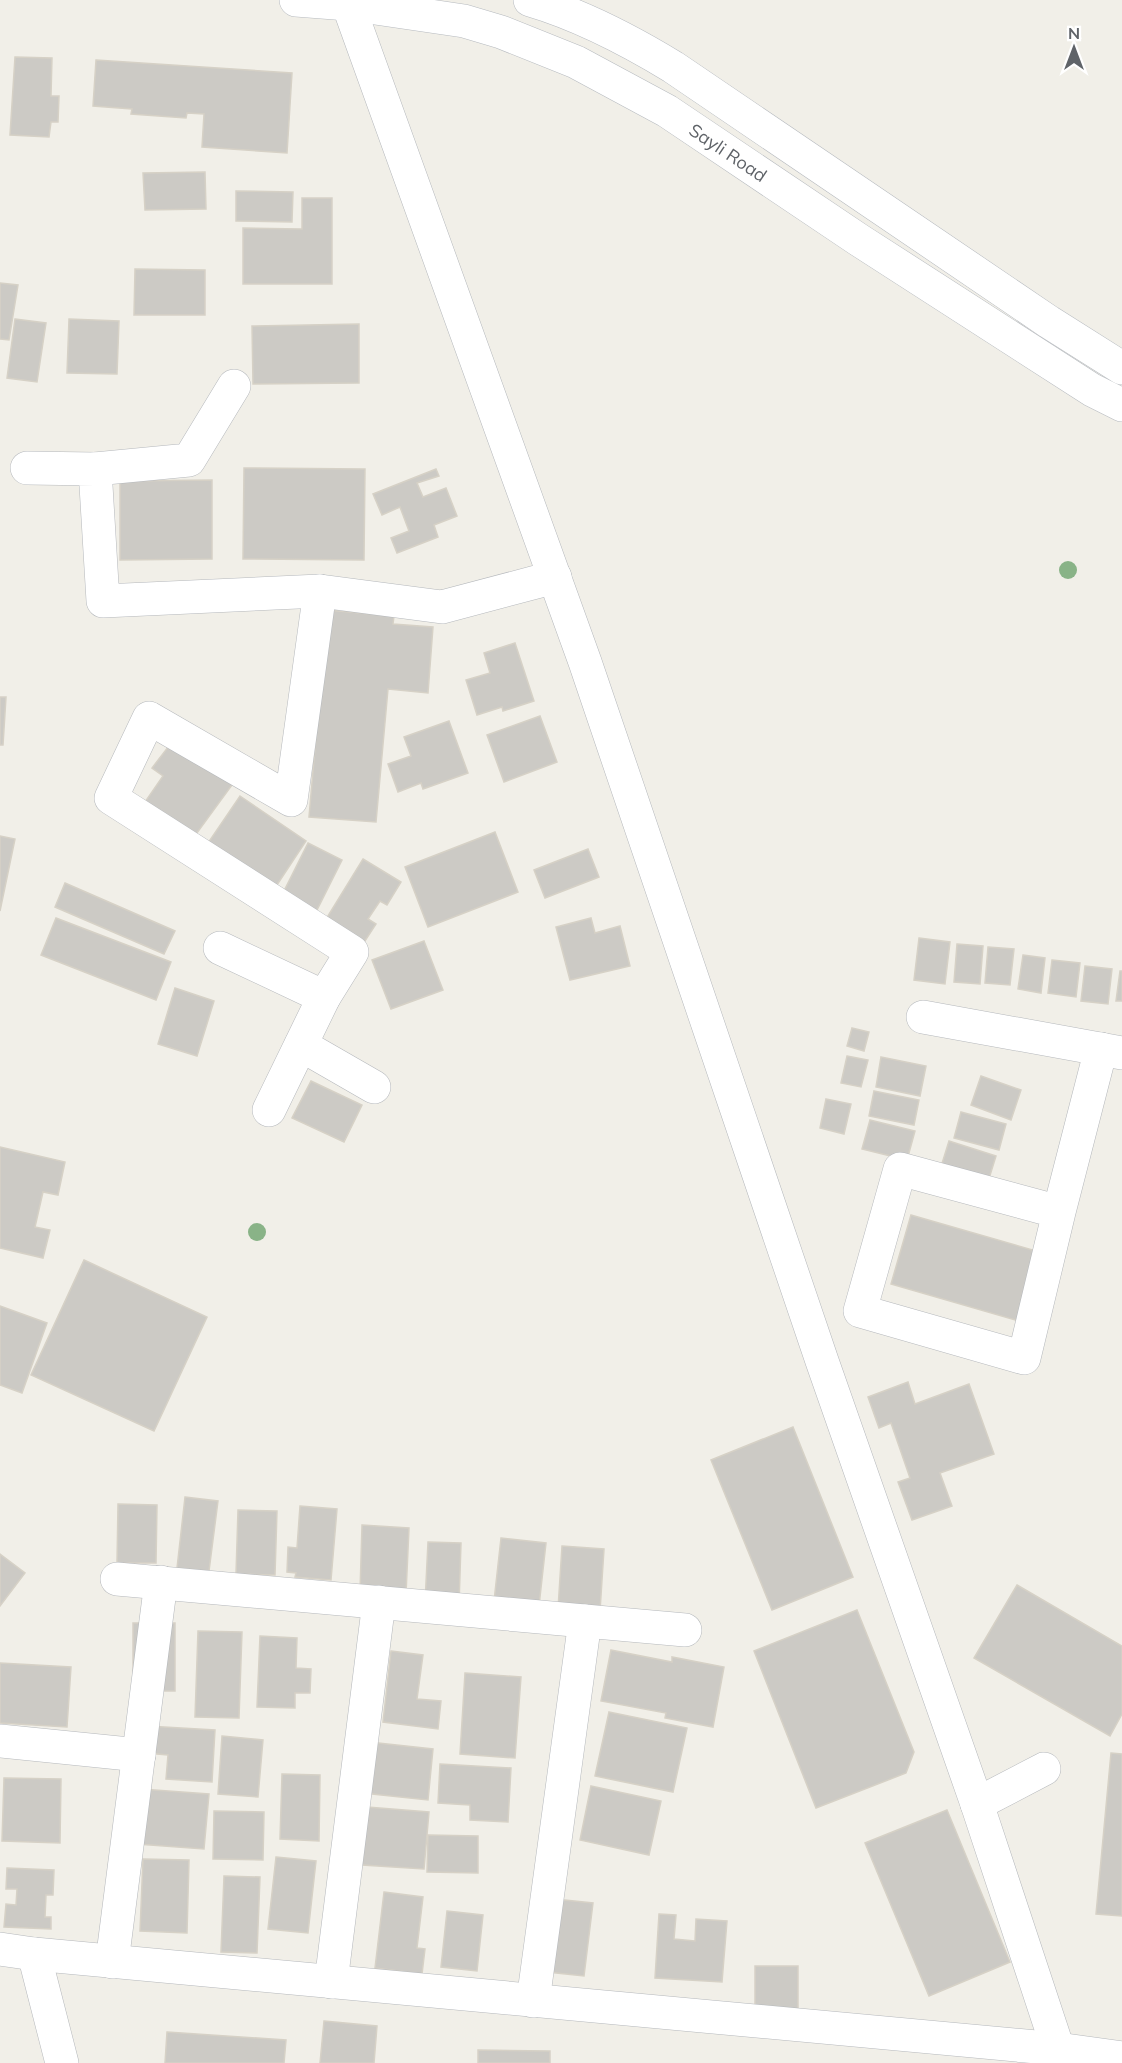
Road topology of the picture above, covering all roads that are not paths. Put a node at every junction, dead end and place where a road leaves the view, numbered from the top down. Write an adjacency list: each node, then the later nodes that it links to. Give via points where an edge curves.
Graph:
1 (296, 0): 3 (street, Sayli Road)
2 (530, 0): 4 (street, via 593,23 673,67)
3 (348, 4): 6 (street, Sayli Road, via 464,21 586,67 667,111 1092,390); 9 (street)
4 (1122, 368)
5 (234, 386): 8 (street, via 189,460)
6 (1122, 405)
7 (27, 468): 8 (street)
8 (95, 469): 10 (street, via 103,601)
9 (555, 578): 10 (street, via 442,607); 27 (street)
10 (320, 591): 12 (street, via 291,800 149,718 111,798 352,952)
11 (220, 948): 12 (street)
12 (324, 997): 14 (street)
13 (923, 1017): 15 (street)
14 (301, 1045): 16 (street); 17 (street)
15 (1112, 1051): 18 (street)
16 (374, 1087)
17 (270, 1110)
18 (1059, 1212): 18 (street, via 1024,1358 860,1311 900,1169)
19 (117, 1579): 20 (street)
20 (160, 1582): 21 (street); 25 (street)
21 (380, 1602): 22 (street); 31 (street)
22 (585, 1621): 23 (street); 32 (street)
23 (686, 1630)
24 (0, 1741): 25 (street)
25 (139, 1755): 30 (street)
26 (1044, 1769): 27 (street)
27 (977, 1804): 33 (street)
28 (0, 1949): 29 (street)
29 (34, 1954): 30 (street); 35 (street)
30 (112, 1962): 31 (street)
31 (332, 1982): 32 (street)
32 (533, 2001): 33 (street)
33 (1058, 2049): 34 (street)
34 (1122, 2058)
35 (62, 2063)

